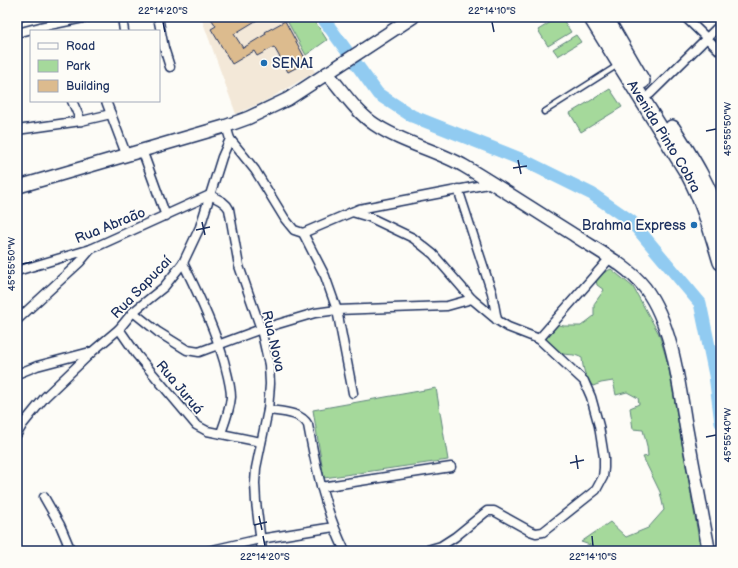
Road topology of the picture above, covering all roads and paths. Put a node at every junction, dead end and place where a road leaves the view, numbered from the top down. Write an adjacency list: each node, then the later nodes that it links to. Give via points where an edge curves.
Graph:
1 (20, 17): 9 (street)
2 (88, 17): 11 (street)
3 (122, 17): 12 (street)
4 (158, 17): 19 (street)
5 (414, 17): 20 (street)
6 (591, 17): 15 (highway, Avenida Pinto Cobra)
7 (605, 17): 15 (highway, Avenida Pinto Cobra)
8 (685, 17): 16 (street)
9 (17, 18)
10 (721, 24): 16 (street)
11 (41, 29)
12 (124, 30)
13 (30, 31): 14 (street)
14 (17, 33)
15 (611, 38): 18 (highway, Avenida Pinto Cobra); 21 (highway, Avenida Pinto Cobra)
16 (707, 39): 17 (street); 21 (street)
17 (721, 52)
18 (620, 63): 24 (lane); 42 (highway, Avenida Pinto Cobra, via 689,175 708,218)
19 (170, 67)
20 (331, 71): 27 (street, via 288,99); 32 (street, via 358,110 374,124 453,160)
21 (650, 94): 38 (highway, Avenida Pinto Cobra, via 695,164 708,189)
22 (72, 102): 26 (street)
23 (106, 102): 25 (street)
24 (544, 112)
25 (111, 114): 26 (street); 31 (street)
26 (80, 121): 28 (street)
27 (226, 126): 29 (street); 30 (street)
28 (17, 130)
29 (230, 139): 35 (street, Rua Sapucaí); 39 (street, via 255,170 290,226)
30 (142, 150): 31 (street); 37 (street)
31 (126, 154): 33 (street)
32 (493, 183): 34 (street); 41 (street)
33 (17, 187)
34 (458, 189): 36 (street); 49 (street, via 492,293)
35 (210, 195): 37 (street, Rua Abraão); 43 (street, Rua Sapucaí, via 200,227); 51 (street, Rua Nova, via 224,202 229,209 239,266)
36 (352, 212): 39 (street); 45 (street, via 369,217 413,238 433,254)
37 (166, 216): 40 (street, Rua Abraão)
38 (721, 225)
39 (303, 233): 46 (street, via 325,276)
40 (91, 249): 44 (street, Rua Abraão); 48 (street)
41 (610, 258): 52 (street); 71 (street, via 632,274 645,289 663,325 675,364)
42 (721, 262)
43 (183, 263): 47 (street, Rua Sapucaí, via 164,287); 53 (street)
44 (17, 271)
45 (472, 299): 46 (street, via 447,306); 49 (street)
46 (337, 310): 51 (street, via 315,313); 56 (street)
47 (133, 312): 50 (street, Rua Sapucaí); 53 (street, via 187,350 199,352)
48 (17, 320)
49 (497, 320): 52 (street)
50 (119, 329): 54 (street, Rua Sapucaí); 58 (street, Rua Juruá, via 190,420 201,429)
51 (261, 329): 53 (street); 57 (street, Rua Nova, via 269,365)
52 (539, 339): 70 (street, via 578,374 588,387 599,426 604,457 603,477 596,490 543,532 530,531 494,510 487,511 441,546)
53 (219, 345): 58 (street, via 228,375 231,397)
54 (93, 351): 55 (street); 59 (street, Rua Sapucaí, via 45,397)
55 (17, 374)
56 (353, 393)
57 (268, 410): 60 (street, Rua Nova); 62 (street, via 297,415 305,420)
58 (221, 433): 60 (street, Rua Juruá)
59 (17, 434)
60 (261, 442): 65 (street, Rua Nova, via 255,484)
61 (451, 466): 62 (street)
62 (321, 487): 64 (street)
63 (44, 497): 66 (street)
64 (334, 528): 65 (street); 69 (street)
65 (260, 539): 67 (street); 68 (street, Rua Nova)
66 (71, 551)
67 (208, 551)
68 (262, 551)
69 (345, 551)
70 (424, 551)
71 (709, 551)

